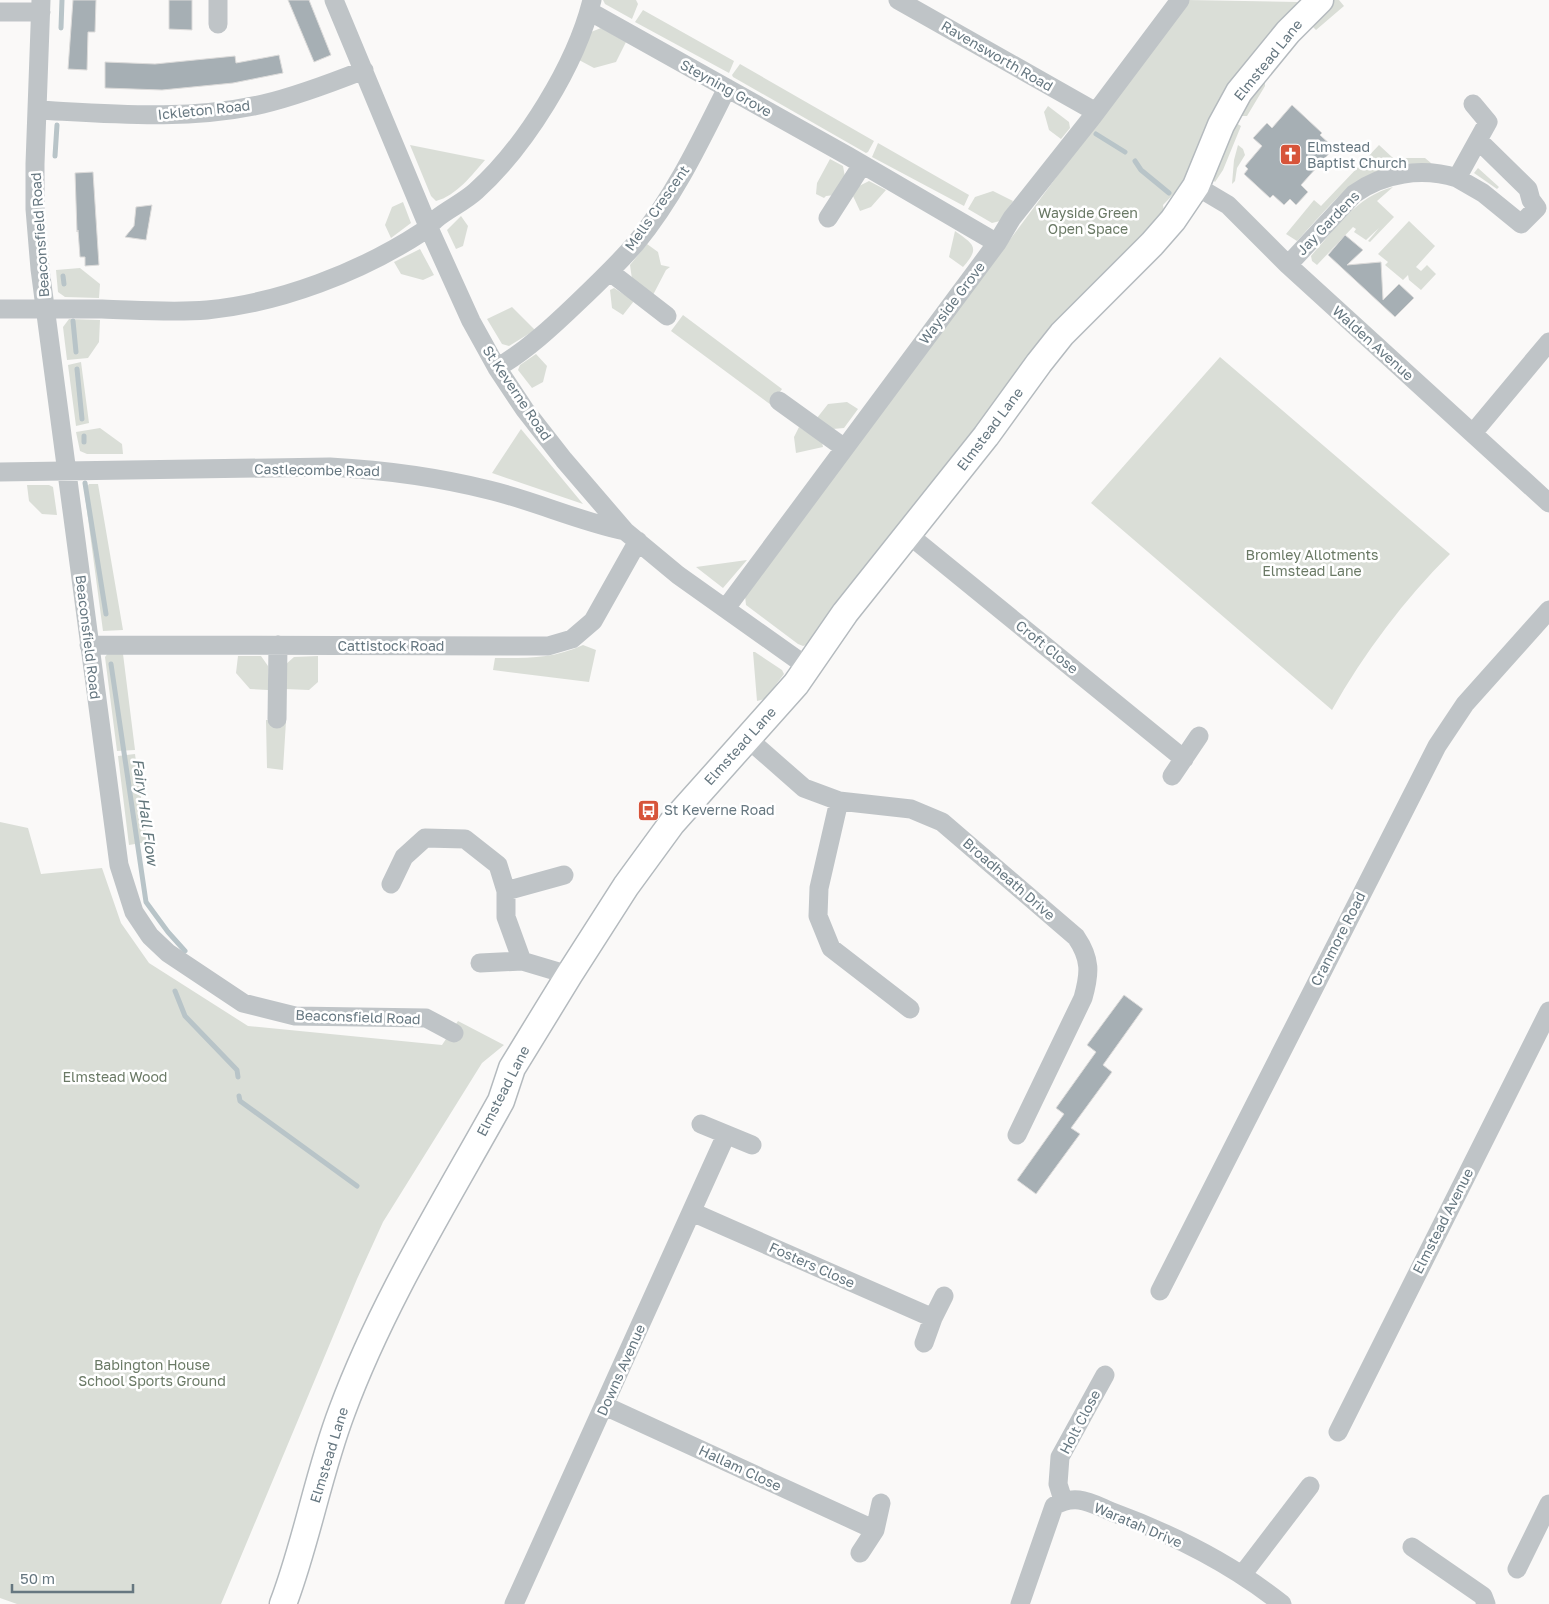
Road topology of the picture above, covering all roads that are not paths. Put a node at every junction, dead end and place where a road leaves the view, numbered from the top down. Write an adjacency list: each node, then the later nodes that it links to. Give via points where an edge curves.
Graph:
1 (218, 0): 9 (street)
2 (334, 0): 10 (street, St Keverne Road)
3 (898, 0): 14 (street, Ravensworth Road)
4 (1180, 0): 14 (street, Wayside Grove)
5 (1319, 1): 18 (street, Elmstead Lane, via 1282,39 1239,92 1221,125)
6 (41, 6): 8 (street); 13 (street, Beaconsfield Road)
7 (591, 6): 11 (street, Steyning Grove); 20 (street, via 544,108 509,157 475,192)
8 (0, 12)
9 (218, 24)
10 (364, 70): 13 (street, Ickleton Road, via 262,104 207,112 153,116); 20 (street, St Keverne Road)
11 (727, 88): 16 (street, Steyning Grove); 23 (street, Mells Crescent, via 672,191 637,242)
12 (1473, 104): 15 (street, via 1488,122)
13 (38, 110): 25 (street, Beaconsfield Road, via 35,209)
14 (1096, 112): 21 (street, Wayside Grove, via 1012,218)
15 (1478, 140): 17 (street); 17 (street, Jay Gardens, via 1528,189 1536,208 1525,228 1483,193)
16 (862, 165): 19 (street); 21 (street, Steyning Grove)
17 (1456, 178): 22 (street, Jay Gardens, via 1444,174 1406,173 1365,186)
18 (1196, 186): 22 (street, Walden Avenue, via 1228,205); 35 (street, Elmstead Lane, via 1152,244 1062,334)
19 (828, 218)
20 (428, 226): 25 (street, via 345,274 314,286 248,303 192,311); 28 (street, St Keverne Road)
21 (997, 243): 31 (street, Wayside Grove)
22 (1288, 265): 30 (street, Walden Avenue)
23 (610, 272): 26 (street); 28 (street, Mells Crescent, via 534,342)
24 (0, 309): 25 (street)
25 (46, 309): 32 (street, Beaconsfield Road)
26 (667, 316)
27 (1549, 342): 30 (street)
28 (497, 368): 36 (street, St Keverne Road, via 554,447)
29 (779, 401): 31 (street)
30 (1473, 433): 34 (street, Walden Avenue)
31 (843, 448): 37 (street, Wayside Grove)
32 (66, 470): 33 (street, Castlecombe Road); 36 (street, Castlecombe Road, via 383,470 491,490); 39 (street, Beaconsfield Road)
33 (0, 472)
34 (1549, 503)
35 (909, 535): 41 (street, Elmstead Lane, via 845,613); 45 (street, Croft Close)
36 (631, 536): 37 (street, St Keverne Road, via 678,575); 40 (street, Cattistock Road, via 592,622 572,639 556,645 534,648)
37 (726, 608): 41 (street, St Keverne Road)
38 (1549, 610): 62 (street, Cranmore Road, via 1465,704 1437,746)
39 (89, 645): 40 (street, Cattistock Road); 56 (street, Beaconsfield Road, via 119,864 134,912 150,936 168,953 242,1003 295,1016 426,1018)
40 (278, 645): 42 (street)
41 (808, 668): 44 (street, Elmstead Lane)
42 (277, 719)
43 (1199, 736): 45 (street)
44 (747, 738): 47 (street, Broadheath Drive, via 804,788); 53 (street, Elmstead Lane, via 672,823 626,886)
45 (1184, 759): 46 (street)
46 (1172, 776)
47 (839, 801): 54 (street, via 820,888 818,916 831,948); 59 (street, Broadheath Drive, via 911,809 942,822 1076,937 1086,952 1088,978 1083,998)
48 (564, 875): 50 (street)
49 (391, 884): 50 (street, via 404,857 424,838 465,839 498,865)
50 (506, 891): 51 (street, via 506,917)
51 (522, 960): 52 (street); 53 (street)
52 (480, 963)
53 (569, 975): 79 (street, Elmstead Lane, via 512,1068 501,1101 394,1293 377,1330 342,1410)
54 (910, 1009)
55 (1549, 1011): 68 (street, Elmstead Avenue)
56 (454, 1033)
57 (701, 1124): 58 (street)
58 (726, 1135): 60 (street); 61 (street, Downs Avenue)
59 (1017, 1135)
60 (752, 1146)
61 (692, 1212): 64 (street, Fosters Close); 67 (street, Downs Avenue)
62 (1160, 1291)
63 (944, 1296): 64 (street)
64 (932, 1318): 65 (street)
65 (924, 1343)
66 (1105, 1375): 70 (street, Holt Close, via 1060,1458 1058,1484)
67 (605, 1406): 73 (street, Hallam Close); 78 (street, Downs Avenue)
68 (1338, 1432)
69 (1310, 1486): 77 (street)
70 (1063, 1500): 77 (street, Waratah Drive, via 1081,1500 1129,1518); 80 (street, via 1054,1506)
71 (881, 1503): 73 (street)
72 (1549, 1504): 76 (street)
73 (875, 1530): 75 (street)
74 (1412, 1547): 82 (street, via 1483,1596)
75 (860, 1553)
76 (1516, 1568)
77 (1242, 1575): 81 (street, Waratah Drive)
78 (517, 1603)
79 (283, 1604)
80 (1020, 1604)
81 (1282, 1604)
82 (1486, 1604)

